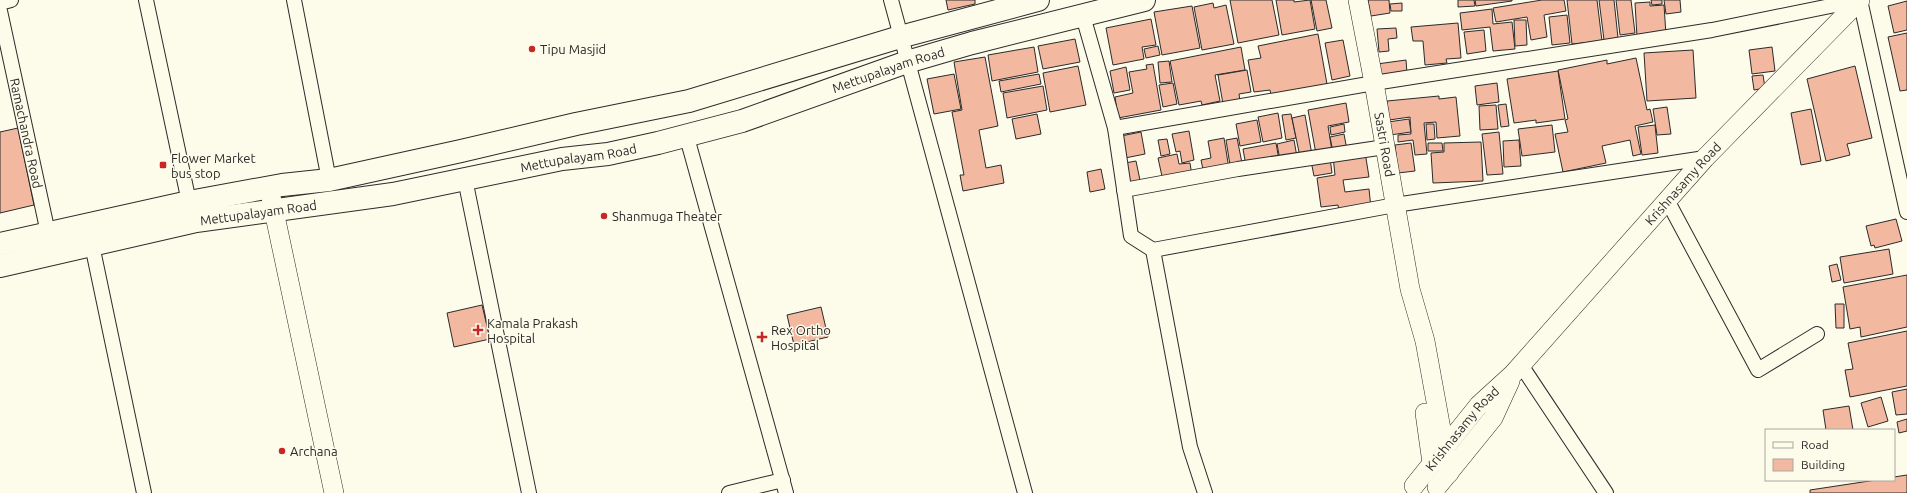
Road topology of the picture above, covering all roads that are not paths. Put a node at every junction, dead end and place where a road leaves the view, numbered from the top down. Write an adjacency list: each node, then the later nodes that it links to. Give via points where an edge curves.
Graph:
1 (11, 0): 9 (street)
2 (146, 0): 24 (street)
3 (294, 0): 20 (street)
4 (891, 0): 12 (street)
5 (1038, 0): 12 (highway, Mettupalayam Road)
6 (1144, 0): 11 (highway, Mettupalayam Road)
7 (1358, 0): 14 (main road, Sastri Road)
8 (1860, 0): 14 (street, via 1712,30); 18 (main road, Krishnasamy Road); 27 (street)
9 (0, 3)
10 (0, 11): 28 (street, Ramachandra Road)
11 (1083, 16): 13 (highway, Mettupalayam Road); 15 (street)
12 (900, 37): 13 (street); 20 (highway, Mettupalayam Road, via 689,102 576,124)
13 (907, 62): 16 (highway, Mettupalayam Road, via 742,121); 45 (street)
14 (1374, 83): 15 (street); 17 (main road, Sastri Road)
15 (1115, 128): 22 (street)
16 (686, 134): 19 (highway, Mettupalayam Road, via 608,154 562,160); 39 (street)
17 (1385, 147): 22 (street, via 1238,169); 25 (main road, Sastri Road)
18 (1705, 158): 23 (main road, Krishnasamy Road); 25 (street)
19 (465, 179): 26 (highway, Mettupalayam Road, via 393,194); 43 (street)
20 (329, 180): 21 (highway, Mettupalayam Road)
21 (269, 188): 24 (highway, Mettupalayam Road); 26 (main road)
22 (1124, 190): 31 (street, via 1131,236)
23 (1667, 200): 34 (street, via 1758,370); 35 (main road, Krishnasamy Road)
24 (189, 202): 28 (highway, Mettupalayam Road)
25 (1395, 205): 31 (street); 33 (main road, Sastri Road)
26 (274, 210): 30 (highway, Mettupalayam Road, via 196,221); 42 (main road)
27 (1907, 212)
28 (48, 233): 29 (highway, Mettupalayam Road)
29 (0, 244)
30 (92, 245): 32 (highway, Mettupalayam Road); 41 (street)
31 (1153, 250): 46 (street, via 1190,447)
32 (0, 266)
33 (1410, 289): 36 (main road, Sastri Road, via 1425,341); 37 (main road, Sastri Road, via 1411,321)
34 (1817, 334)
35 (1517, 369): 36 (main road, Krishnasamy Road, via 1478,405); 38 (main road, Krishnasamy Road, via 1493,418); 47 (street)
36 (1444, 448): 37 (main road, Krishnasamy Road); 38 (main road, Sastri Road)
37 (1432, 463): 40 (main road, Krishnasamy Road)
38 (1444, 485): 40 (main road)
39 (785, 486): 44 (street)
40 (1408, 489)
41 (144, 493)
42 (334, 493)
43 (529, 493)
44 (729, 493)
45 (1025, 493)
46 (1205, 493)
47 (1606, 493)

